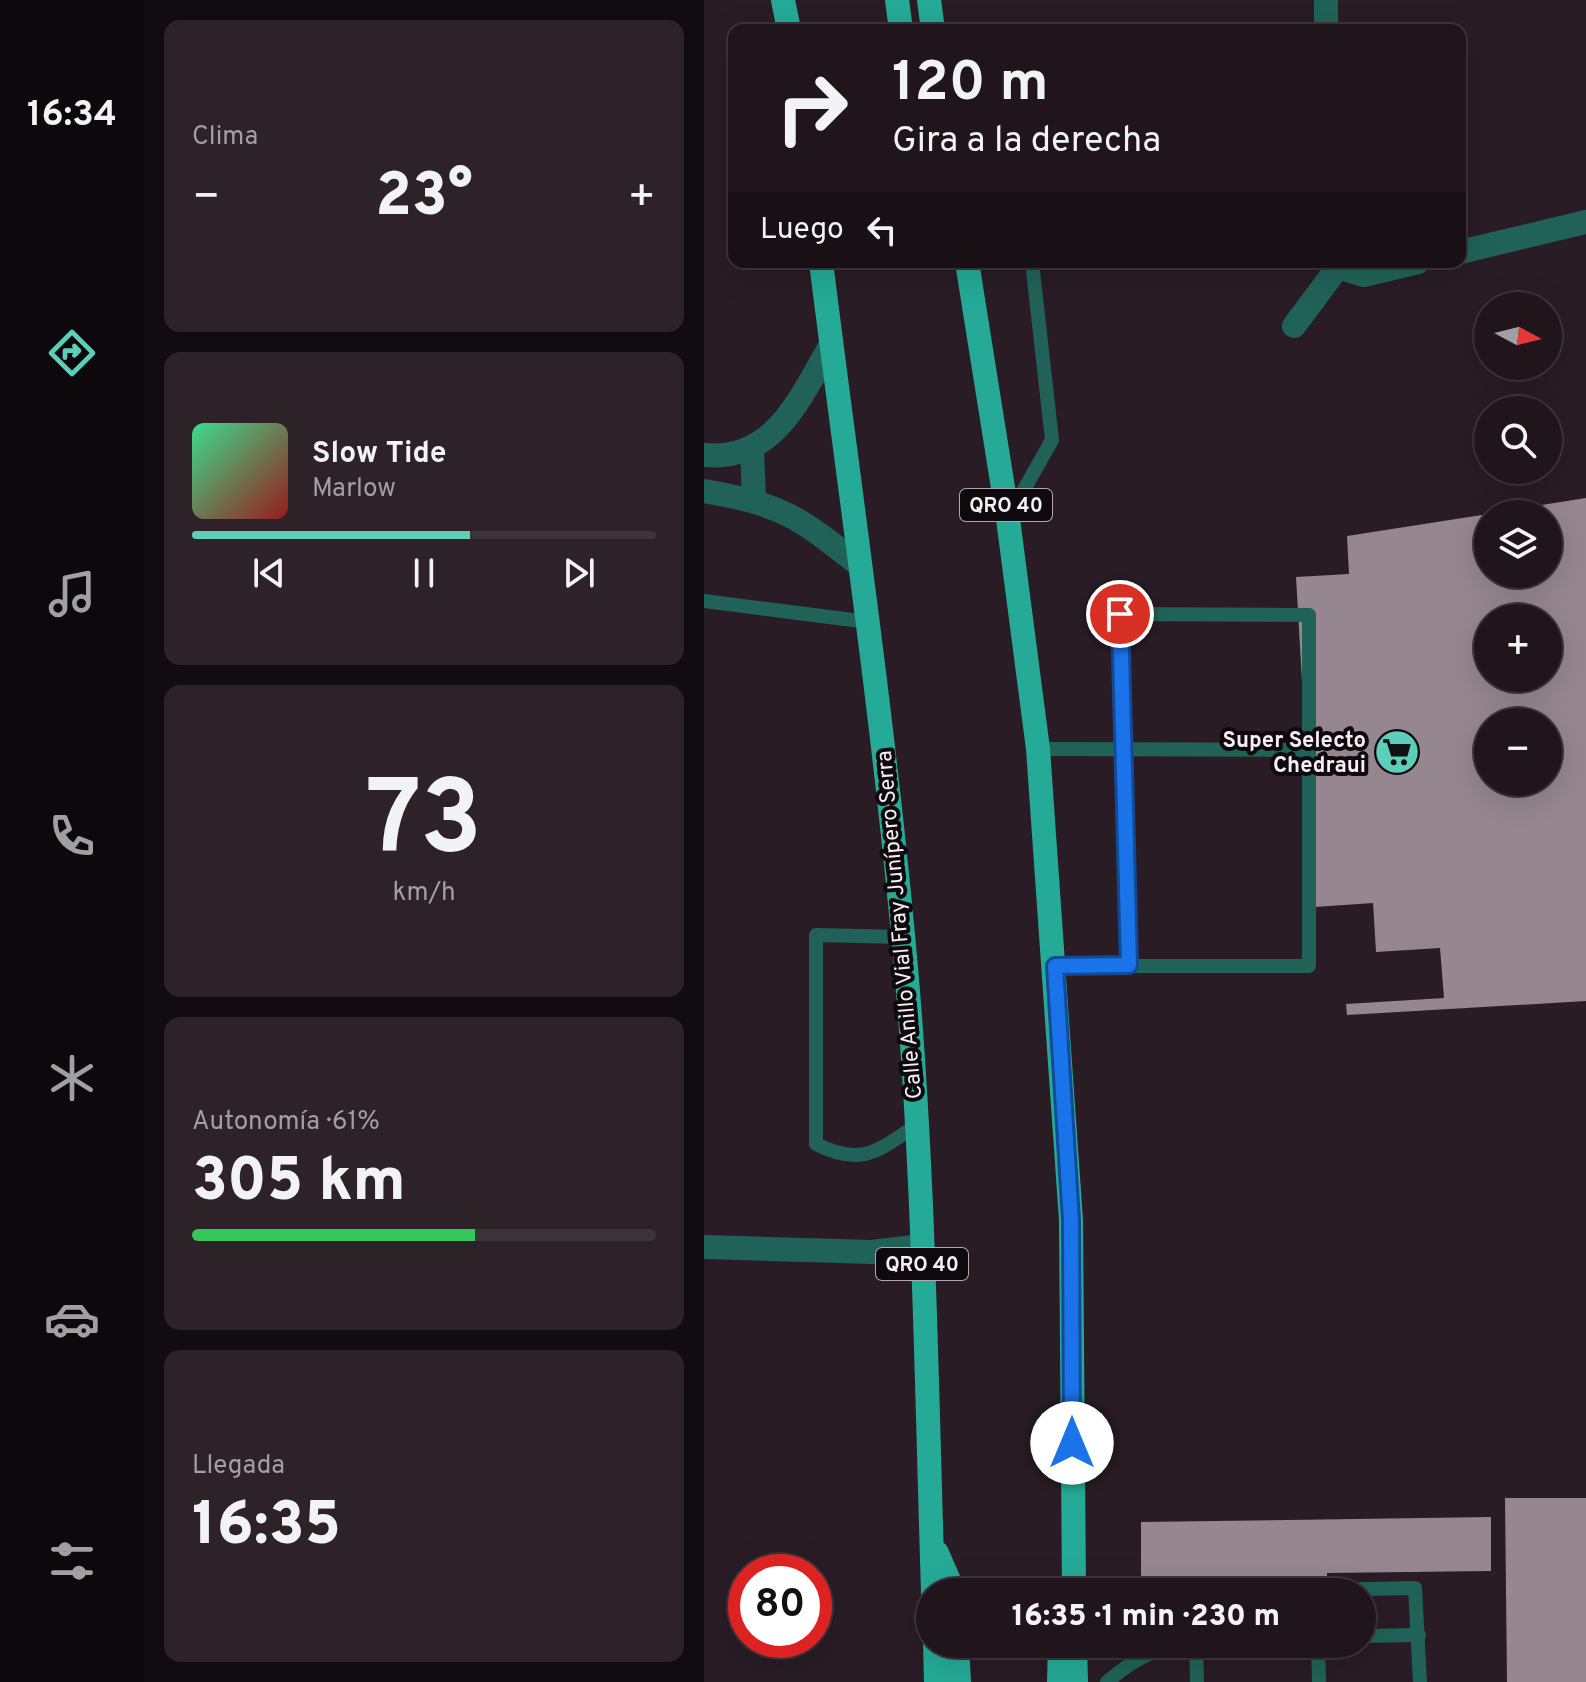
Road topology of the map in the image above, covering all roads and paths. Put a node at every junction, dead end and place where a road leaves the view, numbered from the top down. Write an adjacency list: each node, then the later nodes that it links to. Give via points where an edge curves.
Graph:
1 (783, 0): 6 (highway)
2 (800, 0): 7 (highway)
3 (897, 0): 8 (highway)
4 (929, 0): 9 (highway)
5 (1326, 0): 10 (street)
6 (788, 24)
7 (798, 24)
8 (900, 24)
9 (932, 24)
10 (1326, 24)
11 (1586, 222): 12 (street)
12 (1466, 251)
13 (822, 268): 20 (highway, Calle Anillo Vial Fray Junípero Serra / QRO 40)
14 (968, 268): 25 (highway, QRO 40)
15 (1033, 268): 25 (lane, via 1052,440)
16 (1335, 268): 19 (street)
17 (1345, 268): 18 (street, via 1364,275)
18 (1393, 268)
19 (1294, 326)
20 (831, 345): 21 (street, via 788,418); 26 (highway, Calle Anillo Vial Fray Junípero Serra / QRO 40)
21 (752, 449): 22 (street, via 721,457); 24 (street)
22 (704, 455)
23 (704, 491): 24 (street)
24 (754, 499): 26 (street, via 790,513)
25 (1008, 519): 30 (highway, QRO 40)
26 (859, 565): 28 (highway, Calle Anillo Vial Fray Junípero Serra / QRO 40)
27 (704, 601): 28 (lane)
28 (868, 622): 32 (highway, Calle Anillo Vial Fray Junípero Serra / QRO 40)
29 (1123, 747): 30 (lane); 31 (lane); 31 (lane, via 1120,614 1309,615); 33 (lane)
30 (1038, 749): 34 (highway, QRO 40)
31 (1308, 750): 33 (lane, via 1309,966)
32 (903, 937): 35 (highway, Calle Anillo Vial Fray Junípero Serra / QRO 40); 35 (lane, via 816,935 816,1144 855,1156 874,1154)
33 (1129, 965): 34 (lane)
34 (1055, 966): 40 (highway, QRO 40, via 1071,1220)
35 (915, 1126): 38 (highway, Calle Anillo Vial Fray Junípero Serra / QRO 40)
36 (704, 1238): 37 (street)
37 (733, 1246): 38 (street, via 872,1252); 39 (street)
38 (921, 1246): 41 (highway, Calle Anillo Vial Fray Junípero Serra / QRO 40)
39 (704, 1247)
40 (1072, 1539): 44 (highway); 45 (highway, QRO 40)
41 (932, 1540): 42 (highway, Calle Anillo Vial Fray Junípero Serra / QRO 40); 43 (highway)
42 (933, 1578)
43 (948, 1578)
44 (1068, 1578)
45 (1073, 1578)
46 (1376, 1589): 47 (lane, via 1415,1588)
47 (1419, 1635): 48 (lane); 63 (lane)
48 (1376, 1636)
49 (935, 1658): 56 (highway)
50 (958, 1658): 57 (highway)
51 (1060, 1658): 58 (highway)
52 (1075, 1658): 59 (highway)
53 (1138, 1658): 60 (lane)
54 (1196, 1658): 61 (lane)
55 (1318, 1658): 62 (lane)
56 (936, 1682)
57 (959, 1682)
58 (1059, 1682)
59 (1076, 1682)
60 (1107, 1682)
61 (1197, 1682)
62 (1319, 1682)
63 (1420, 1682)

